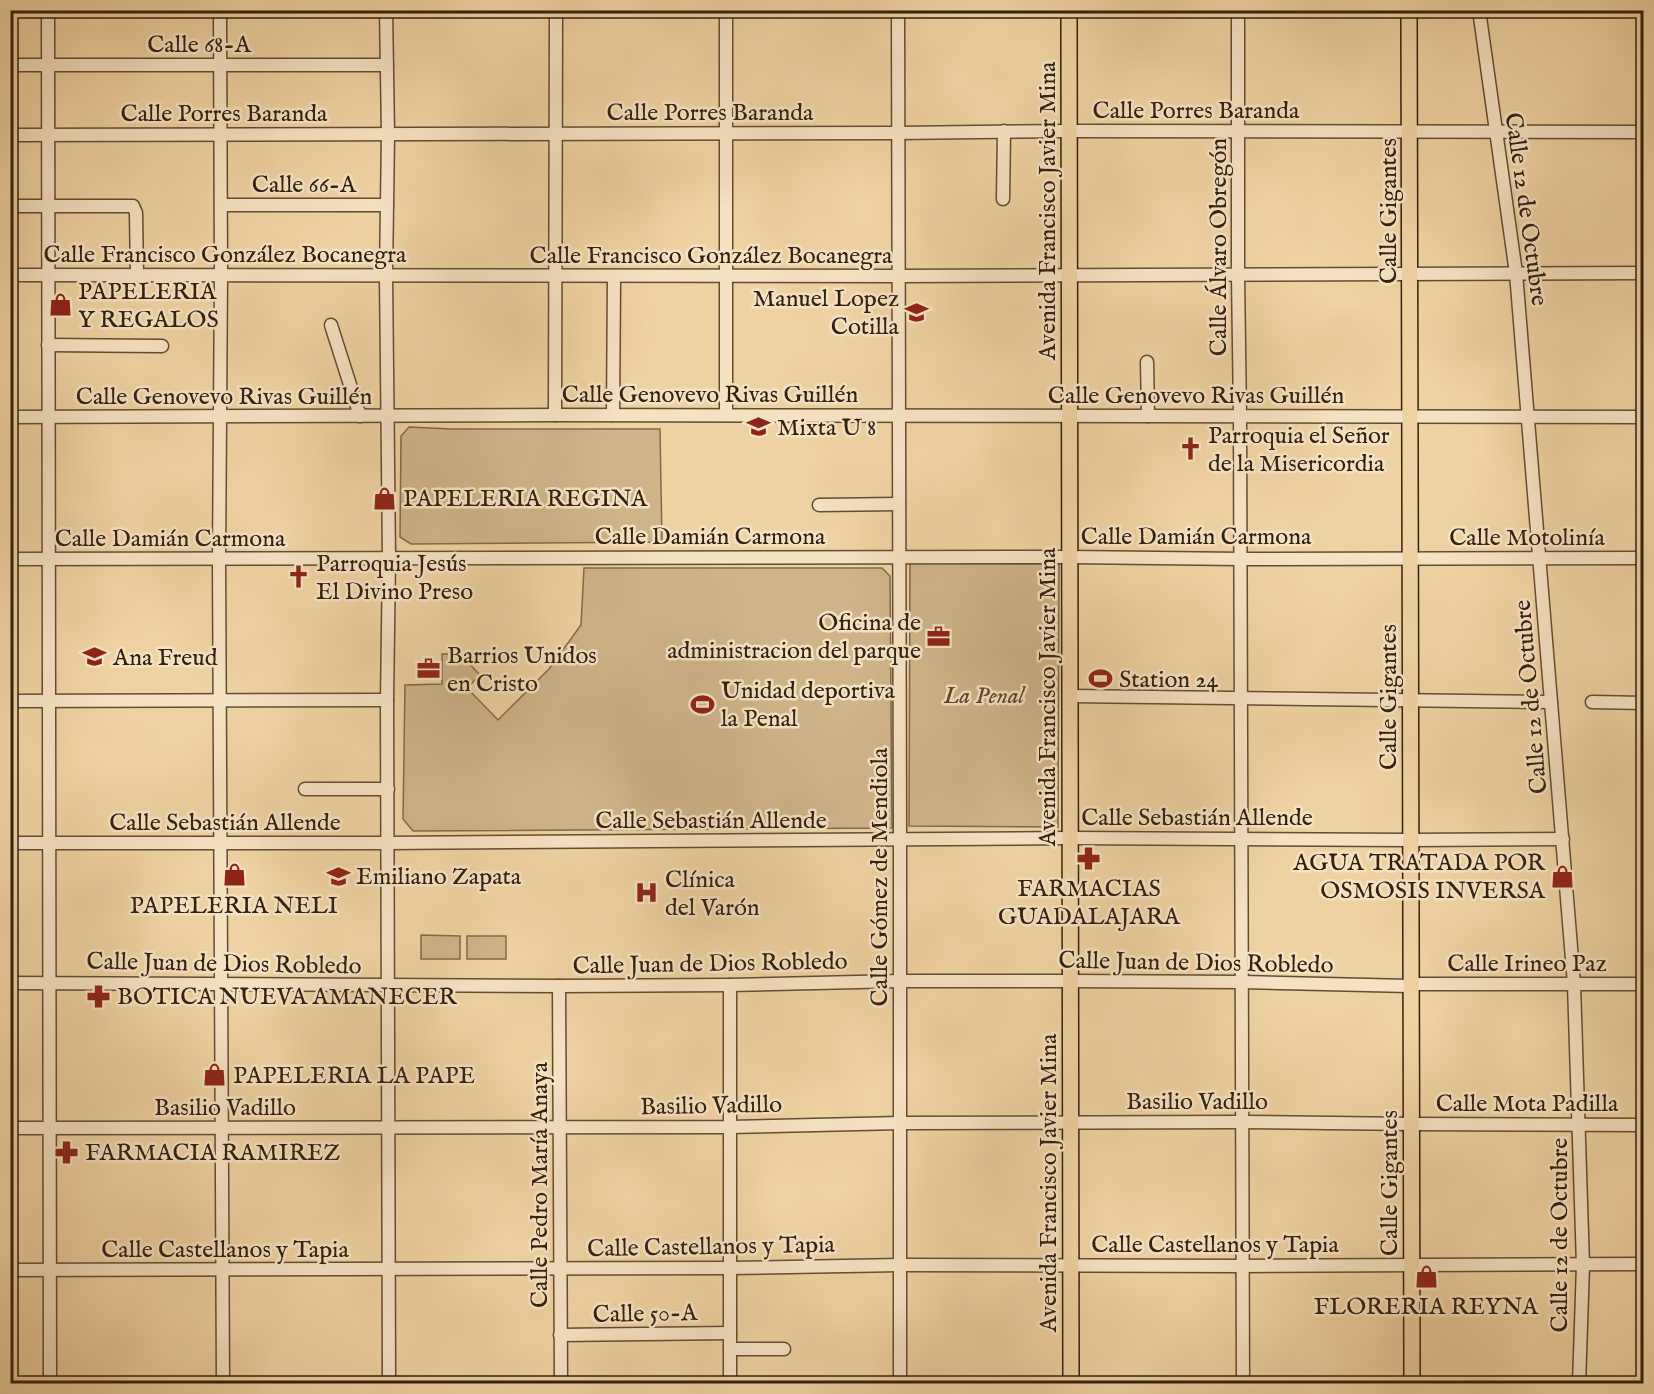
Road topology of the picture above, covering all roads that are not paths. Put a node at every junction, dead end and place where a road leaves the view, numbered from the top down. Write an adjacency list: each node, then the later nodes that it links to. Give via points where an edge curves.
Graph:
1 (48, 10): 12 (street)
2 (220, 10): 13 (street)
3 (386, 10): 14 (street)
4 (556, 10): 21 (street)
5 (726, 10): 18 (street)
6 (898, 10): 22 (street, Calle Gómez de Mendiola)
7 (1069, 10): 16 (main road, Avenida Francisco Javier Mina)
8 (1238, 10): 17 (street, Calle Álvaro Obregón)
9 (1409, 10): 23 (main road, Calle Gigantes)
10 (1479, 10): 19 (street, Calle 12 de Octubre)
11 (10, 65): 12 (street, Calle 68-A)
12 (48, 65): 13 (street, Calle 68-A); 26 (street)
13 (219, 65): 14 (street, Calle 68-A); 27 (street)
14 (387, 65): 24 (street)
15 (1004, 131): 16 (street, Calle Porres Baranda); 22 (street, Calle Porres Baranda); 28 (street)
16 (1069, 131): 17 (street, Calle Porres Baranda); 40 (main road, Avenida Francisco Javier Mina)
17 (1238, 131): 23 (street, Calle Porres Baranda); 41 (street, Calle Álvaro Obregón)
18 (726, 132): 21 (street, Calle Porres Baranda); 22 (street, Calle Porres Baranda); 45 (street)
19 (1495, 132): 20 (street, Calle Porres Baranda); 23 (street, Calle Porres Baranda); 33 (street, Calle 12 de Octubre)
20 (1644, 132)
21 (555, 133): 24 (street, Calle Porres Baranda); 43 (street)
22 (898, 133): 46 (street, Calle Gómez de Mendiola)
23 (1410, 133): 42 (main road, Calle Gigantes)
24 (388, 134): 27 (street, Calle Porres Baranda); 30 (street)
25 (10, 135): 26 (street, Calle Porres Baranda)
26 (48, 135): 27 (street, Calle Porres Baranda); 32 (street)
27 (219, 135): 29 (street)
28 (1003, 199)
29 (220, 205): 30 (street, Calle 66-A); 38 (street)
30 (387, 205): 39 (street)
31 (10, 206): 32 (street)
32 (48, 206): 36 (street); 37 (street, via 134,207)
33 (1516, 273): 34 (street, Calle Francisco González Bocanegra); 42 (street, Calle Francisco González Bocanegra); 64 (street, Calle 12 de Octubre)
34 (1644, 273)
35 (10, 275): 36 (street, Calle Francisco González Bocanegra)
36 (48, 275): 37 (street, Calle Francisco González Bocanegra); 48 (street)
37 (137, 275): 38 (street, Calle Francisco González Bocanegra)
38 (221, 275): 39 (street, Calle Francisco González Bocanegra); 63 (street)
39 (386, 275): 43 (street, Calle Francisco González Bocanegra); 55 (street)
40 (1070, 275): 41 (street, Calle Francisco González Bocanegra); 46 (street, Calle Francisco González Bocanegra); 57 (main road, Avenida Francisco Javier Mina)
41 (1238, 275): 42 (street, Calle Francisco González Bocanegra); 59 (street, Calle Álvaro Obregón)
42 (1411, 275): 60 (main road, Calle Gigantes)
43 (555, 276): 44 (street, Calle Francisco González Bocanegra); 51 (street)
44 (614, 276): 45 (street, Calle Francisco González Bocanegra); 52 (street)
45 (726, 276): 46 (street, Calle Francisco González Bocanegra); 53 (street)
46 (899, 276): 56 (street, Calle Gómez de Mendiola)
47 (332, 325): 54 (street)
48 (48, 345): 49 (street); 62 (street)
49 (162, 346)
50 (1147, 362): 58 (street)
51 (555, 415): 52 (street, Calle Genovevo Rivas Guillén); 55 (street, Calle Genovevo Rivas Guillén)
52 (613, 415): 53 (street, Calle Genovevo Rivas Guillén)
53 (726, 415): 56 (street, Calle Genovevo Rivas Guillén)
54 (360, 416): 55 (street, Calle Genovevo Rivas Guillén); 63 (street, Calle Genovevo Rivas Guillén)
55 (388, 416): 70 (street)
56 (899, 416): 57 (street, Calle Genovevo Rivas Guillén); 66 (street, Calle Gómez de Mendiola)
57 (1070, 416): 58 (street, Calle Genovevo Rivas Guillén); 68 (main road, Avenida Francisco Javier Mina)
58 (1148, 416): 59 (street, Calle Genovevo Rivas Guillén)
59 (1240, 416): 60 (street, Calle Genovevo Rivas Guillén); 75 (street, Calle Álvaro Obregón)
60 (1410, 416): 64 (street, Calle Genovevo Rivas Guillén); 71 (main road, Calle Gigantes)
61 (10, 417): 62 (street, Calle Genovevo Rivas Guillén)
62 (48, 417): 63 (street, Calle Genovevo Rivas Guillén); 77 (street)
63 (220, 417): 74 (street)
64 (1528, 417): 65 (street, Calle Genovevo Rivas Guillén); 72 (street, Calle 12 de Octubre)
65 (1644, 417)
66 (899, 504): 67 (street); 69 (street, Calle Gómez de Mendiola)
67 (819, 505)
68 (1070, 556): 69 (street, Calle Damián Carmona); 75 (street, Calle Damián Carmona); 78 (main road, Avenida Francisco Javier Mina)
69 (899, 557): 70 (street, Calle Damián Carmona); 91 (street, Calle Gómez de Mendiola)
70 (389, 558): 74 (street, Calle Damián Carmona); 83 (street)
71 (1410, 558): 72 (street, Calle Motolinía); 75 (street, Calle Damián Carmona); 84 (main road, Calle Gigantes)
72 (1540, 558): 73 (street, Calle Motolinía); 85 (street, Calle 12 de Octubre)
73 (1644, 558)
74 (219, 559): 77 (street, Calle Damián Carmona); 82 (street)
75 (1240, 559): 79 (street, Calle Álvaro Obregón)
76 (10, 560): 77 (street, Calle Damián Carmona)
77 (48, 560): 81 (street)
78 (1070, 696): 79 (street); 90 (main road, Avenida Francisco Javier Mina)
79 (1241, 698): 84 (street); 92 (street, Calle Álvaro Obregón)
80 (10, 700): 81 (street)
81 (49, 700): 82 (street); 96 (street)
82 (220, 700): 83 (street); 97 (street)
83 (387, 700): 89 (street)
84 (1411, 701): 85 (street); 94 (main road, Calle Gigantes)
85 (1551, 702): 93 (street, Calle 12 de Octubre)
86 (1592, 702): 87 (street)
87 (1644, 703)
88 (305, 789): 89 (street)
89 (388, 789): 98 (street)
90 (1070, 838): 91 (street, Calle Sebastián Allende); 92 (street, Calle Sebastián Allende); 100 (main road, Avenida Francisco Javier Mina)
91 (900, 839): 98 (street, Calle Sebastián Allende); 99 (street, Calle Gómez de Mendiola)
92 (1241, 839): 94 (street, Calle Sebastián Allende); 101 (street, Calle Álvaro Obregón)
93 (1563, 839): 94 (street, Calle Sebastián Allende); 104 (street, Calle 12 de Octubre)
94 (1411, 840): 110 (main road, Calle Gigantes)
95 (10, 843): 96 (street, Calle Sebastián Allende)
96 (49, 843): 97 (street, Calle Sebastián Allende); 103 (street)
97 (220, 843): 98 (street, Calle Sebastián Allende); 106 (street)
98 (388, 843): 107 (street)
99 (900, 981): 100 (street, Calle Juan de Dios Robledo); 109 (street, Calle Juan de Dios Robledo); 112 (street, Calle Gómez de Mendiola)
100 (1070, 981): 101 (street, Calle Juan de Dios Robledo); 113 (main road, Avenida Francisco Javier Mina)
101 (1242, 982): 110 (street, Calle Juan de Dios Robledo); 111 (street, Calle Álvaro Obregón)
102 (10, 983): 103 (street, Calle Juan de Dios Robledo)
103 (49, 983): 106 (street, Calle Juan de Dios Robledo); 120 (street)
104 (1575, 984): 105 (street, Calle Irineo Paz); 110 (street, Calle Irineo Paz); 115 (street, Calle 12 de Octubre)
105 (1644, 984)
106 (222, 985): 107 (street, Calle Juan de Dios Robledo); 121 (street)
107 (388, 986): 108 (street, Calle Juan de Dios Robledo); 122 (street)
108 (559, 986): 109 (street, Calle Juan de Dios Robledo); 117 (street, Calle Pedro María Anaya)
109 (730, 986): 118 (street)
110 (1410, 986): 114 (main road, Calle Gigantes)
111 (1242, 1122): 113 (street, Basilio Vadillo); 114 (street, Basilio Vadillo); 127 (street, Calle Álvaro Obregón)
112 (900, 1123): 113 (street, Basilio Vadillo); 118 (street, Basilio Vadillo); 125 (street, Calle Gómez de Mendiola)
113 (1070, 1123): 123 (main road, Avenida Francisco Javier Mina)
114 (1411, 1124): 115 (street, Calle Mota Padilla); 128 (main road, Calle Gigantes)
115 (1580, 1125): 116 (street, Calle Mota Padilla); 126 (street, Calle 12 de Octubre)
116 (1644, 1125)
117 (560, 1127): 118 (street, Basilio Vadillo); 122 (street, Basilio Vadillo); 129 (street, Calle Pedro María Anaya)
118 (730, 1127): 130 (street)
119 (10, 1128): 120 (street, Basilio Vadillo)
120 (49, 1128): 121 (street, Basilio Vadillo); 133 (street)
121 (222, 1128): 122 (street, Basilio Vadillo); 134 (street)
122 (388, 1128): 131 (street)
123 (1071, 1264): 125 (street, Calle Castellanos y Tapia); 127 (street, Calle Castellanos y Tapia); 145 (main road, Avenida Francisco Javier Mina)
124 (1644, 1264): 126 (street, Calle Castellanos y Tapia)
125 (900, 1265): 130 (street, Calle Castellanos y Tapia); 144 (street, Calle Gómez de Mendiola)
126 (1583, 1265): 128 (street, Calle Castellanos y Tapia); 148 (street, Calle 12 de Octubre)
127 (1242, 1266): 128 (street, Calle Castellanos y Tapia); 146 (street, Calle Álvaro Obregón)
128 (1412, 1266): 147 (main road, Calle Gigantes)
129 (560, 1268): 130 (street, Calle Castellanos y Tapia); 131 (street, Calle Castellanos y Tapia); 136 (street, Calle Pedro María Anaya)
130 (730, 1268): 135 (street)
131 (389, 1269): 134 (street, Calle Castellanos y Tapia); 141 (street)
132 (10, 1270): 133 (street, Calle Castellanos y Tapia)
133 (50, 1270): 134 (street, Calle Castellanos y Tapia); 139 (street)
134 (222, 1270): 140 (street)
135 (730, 1333): 136 (street, Calle 50-A); 137 (street)
136 (560, 1335): 142 (street, Calle Pedro María Anaya)
137 (730, 1349): 138 (street); 143 (street)
138 (784, 1349)
139 (50, 1383)
140 (222, 1383)
141 (389, 1383)
142 (561, 1383)
143 (730, 1383)
144 (900, 1383)
145 (1071, 1383)
146 (1243, 1383)
147 (1412, 1383)
148 (1579, 1383)

